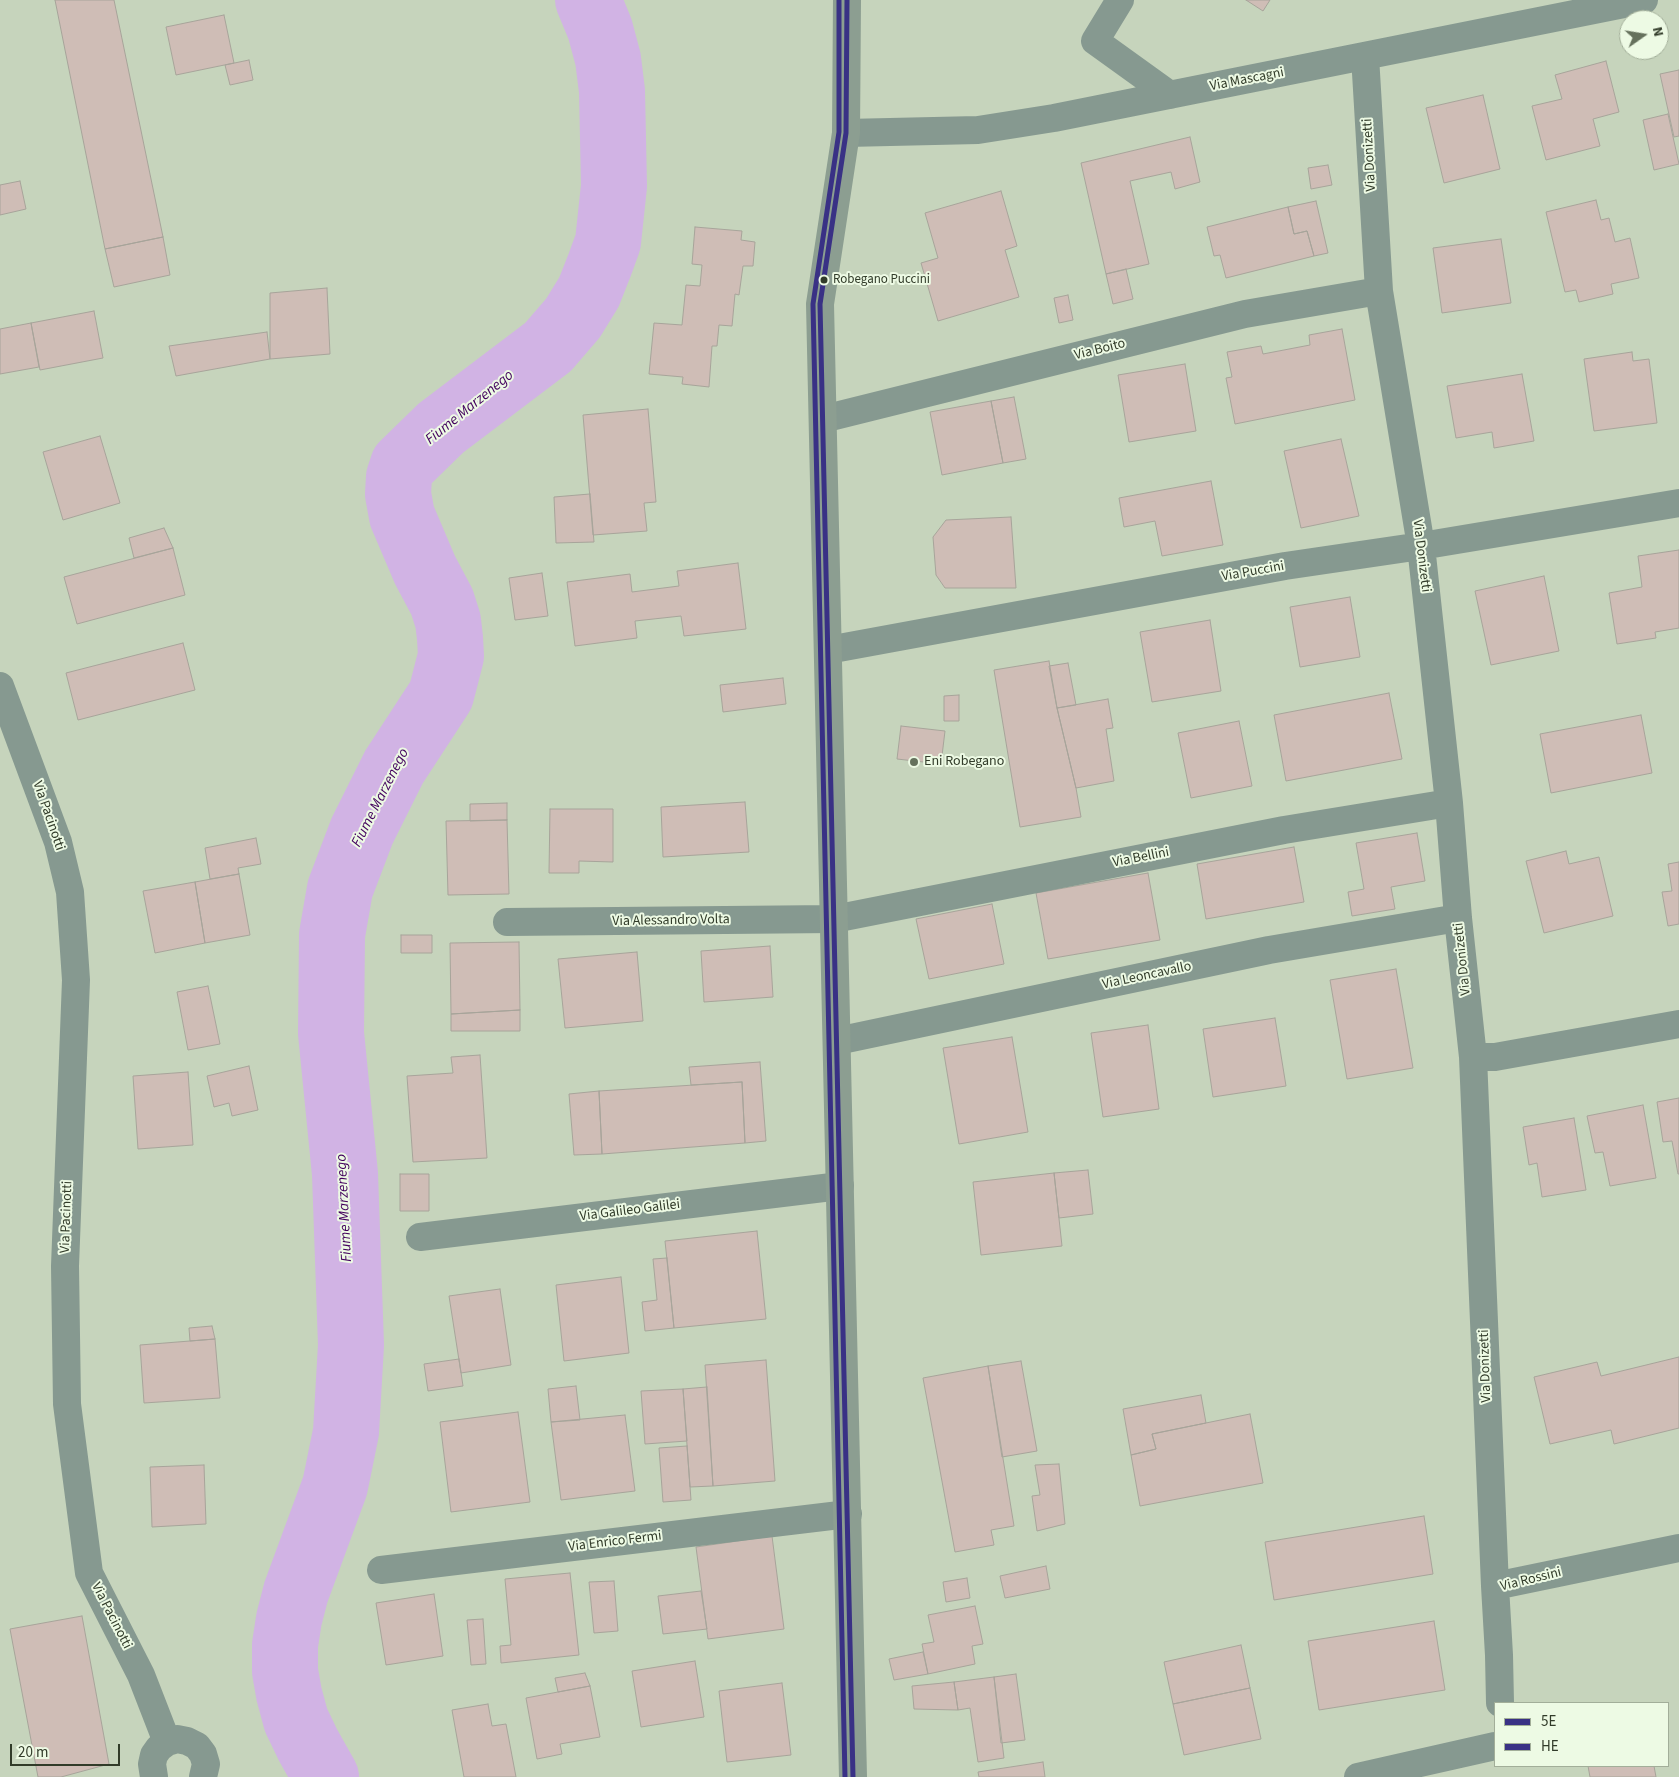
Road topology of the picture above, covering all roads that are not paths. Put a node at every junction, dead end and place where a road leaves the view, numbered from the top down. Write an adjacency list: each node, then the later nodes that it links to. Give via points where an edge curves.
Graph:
1 (847, 0): 6 (main road)
2 (1120, 0): 5 (street, via 1095,40)
3 (1644, 0): 4 (street, Via Mascagni)
4 (1365, 56): 5 (street, Via Mascagni); 7 (street, Via Donizetti)
5 (1170, 95): 6 (street, Via Mascagni, via 978,130)
6 (846, 133): 8 (main road, via 820,304)
7 (1378, 291): 8 (street, Via Boito, via 1245,314); 10 (street, Via Donizetti)
8 (823, 419): 11 (main road)
9 (1679, 503): 10 (street, Via Puccini)
10 (1421, 546): 11 (street, Via Puccini, via 1285,566); 13 (street, Via Donizetti)
11 (828, 650): 15 (main road)
12 (0, 686): 27 (street, Via Pacinotti, via 58,842 70,892 76,980 65,1266 67,1404 89,1572 141,1675)
13 (1449, 803): 14 (street, Via Donizetti); 15 (street, Via Bellini, via 1284,830)
14 (1458, 918): 18 (street, Via Leoncavallo, via 1269,950); 19 (street, Via Donizetti)
15 (834, 919): 16 (street, Via Alessandro Volta); 18 (main road)
16 (507, 922)
17 (1679, 1024): 19 (street, via 1495,1057)
18 (837, 1041): 20 (main road)
19 (1474, 1057): 25 (street, Via Donizetti)
20 (840, 1186): 21 (street, Via Galileo Galilei); 22 (main road)
21 (420, 1237)
22 (848, 1514): 24 (street, Via Enrico Fermi); 31 (main road)
23 (1679, 1548): 25 (street, Via Rossini)
24 (382, 1570)
25 (1495, 1586): 26 (street, Via Rossini)
26 (1500, 1702)
27 (167, 1742): 29 (street, via 154,1755); 30 (street, via 187,1741 197,1746 206,1764)
28 (1494, 1746): 32 (street)
29 (154, 1777)
30 (203, 1777)
31 (852, 1777)
32 (1358, 1777)

